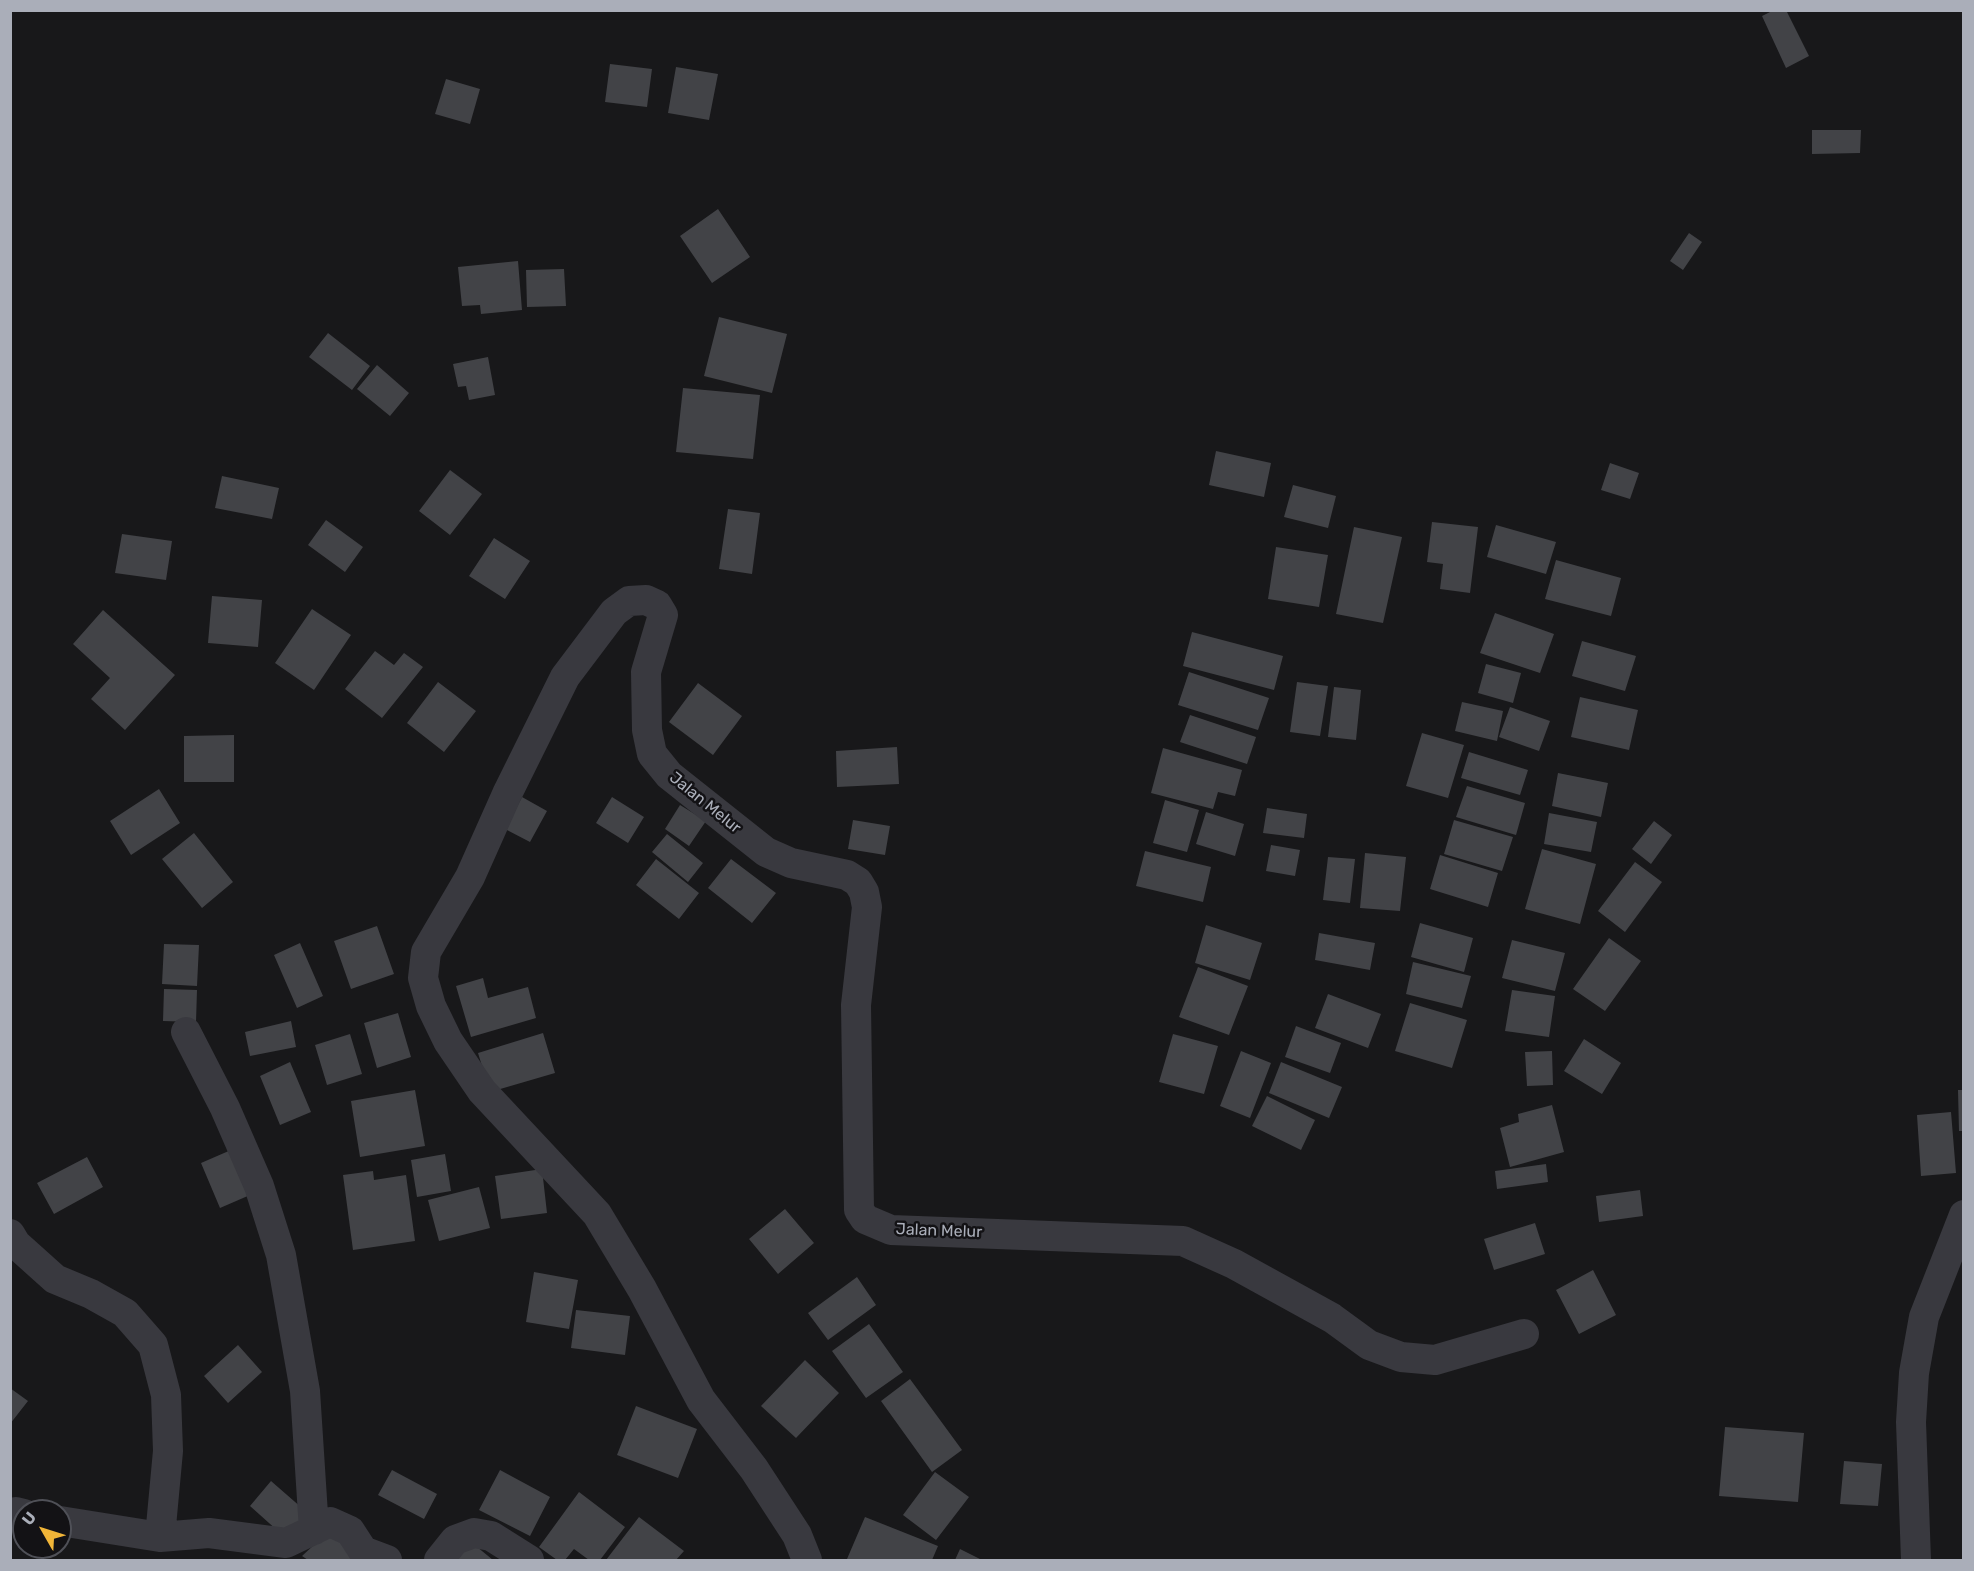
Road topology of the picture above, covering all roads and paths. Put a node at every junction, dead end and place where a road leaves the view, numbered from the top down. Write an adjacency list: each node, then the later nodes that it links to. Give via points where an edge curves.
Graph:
1 (186, 1032): 6 (street, via 225,1107 259,1186 281,1255 305,1391)
2 (1964, 1215): 12 (street, via 1924,1317 1914,1373 1911,1422)
3 (10, 1234): 7 (street, via 55,1279 125,1313 153,1345 166,1395 168,1450)
4 (1524, 1334): 11 (street, Jalan Melur, via 1435,1360 1401,1358 1369,1345 1332,1318 1183,1240 891,1230 865,1219 859,1210 856,1005 867,908 864,892 847,875 791,863 766,852 669,775 652,754 647,730 646,672 663,615 657,605 646,600 629,601 614,612 565,677 475,869 426,952 423,978 430,1006 448,1041 482,1091 597,1214 701,1400 754,1469 797,1535)
5 (72, 1523): 7 (street)
6 (314, 1530): 7 (street, via 286,1543 209,1533); 8 (street, via 330,1522 350,1531 363,1551)
7 (160, 1537)
8 (387, 1560)
9 (439, 1560): 10 (street, via 455,1540 474,1533 491,1536)
10 (529, 1560)
11 (807, 1560)
12 (1917, 1560)

